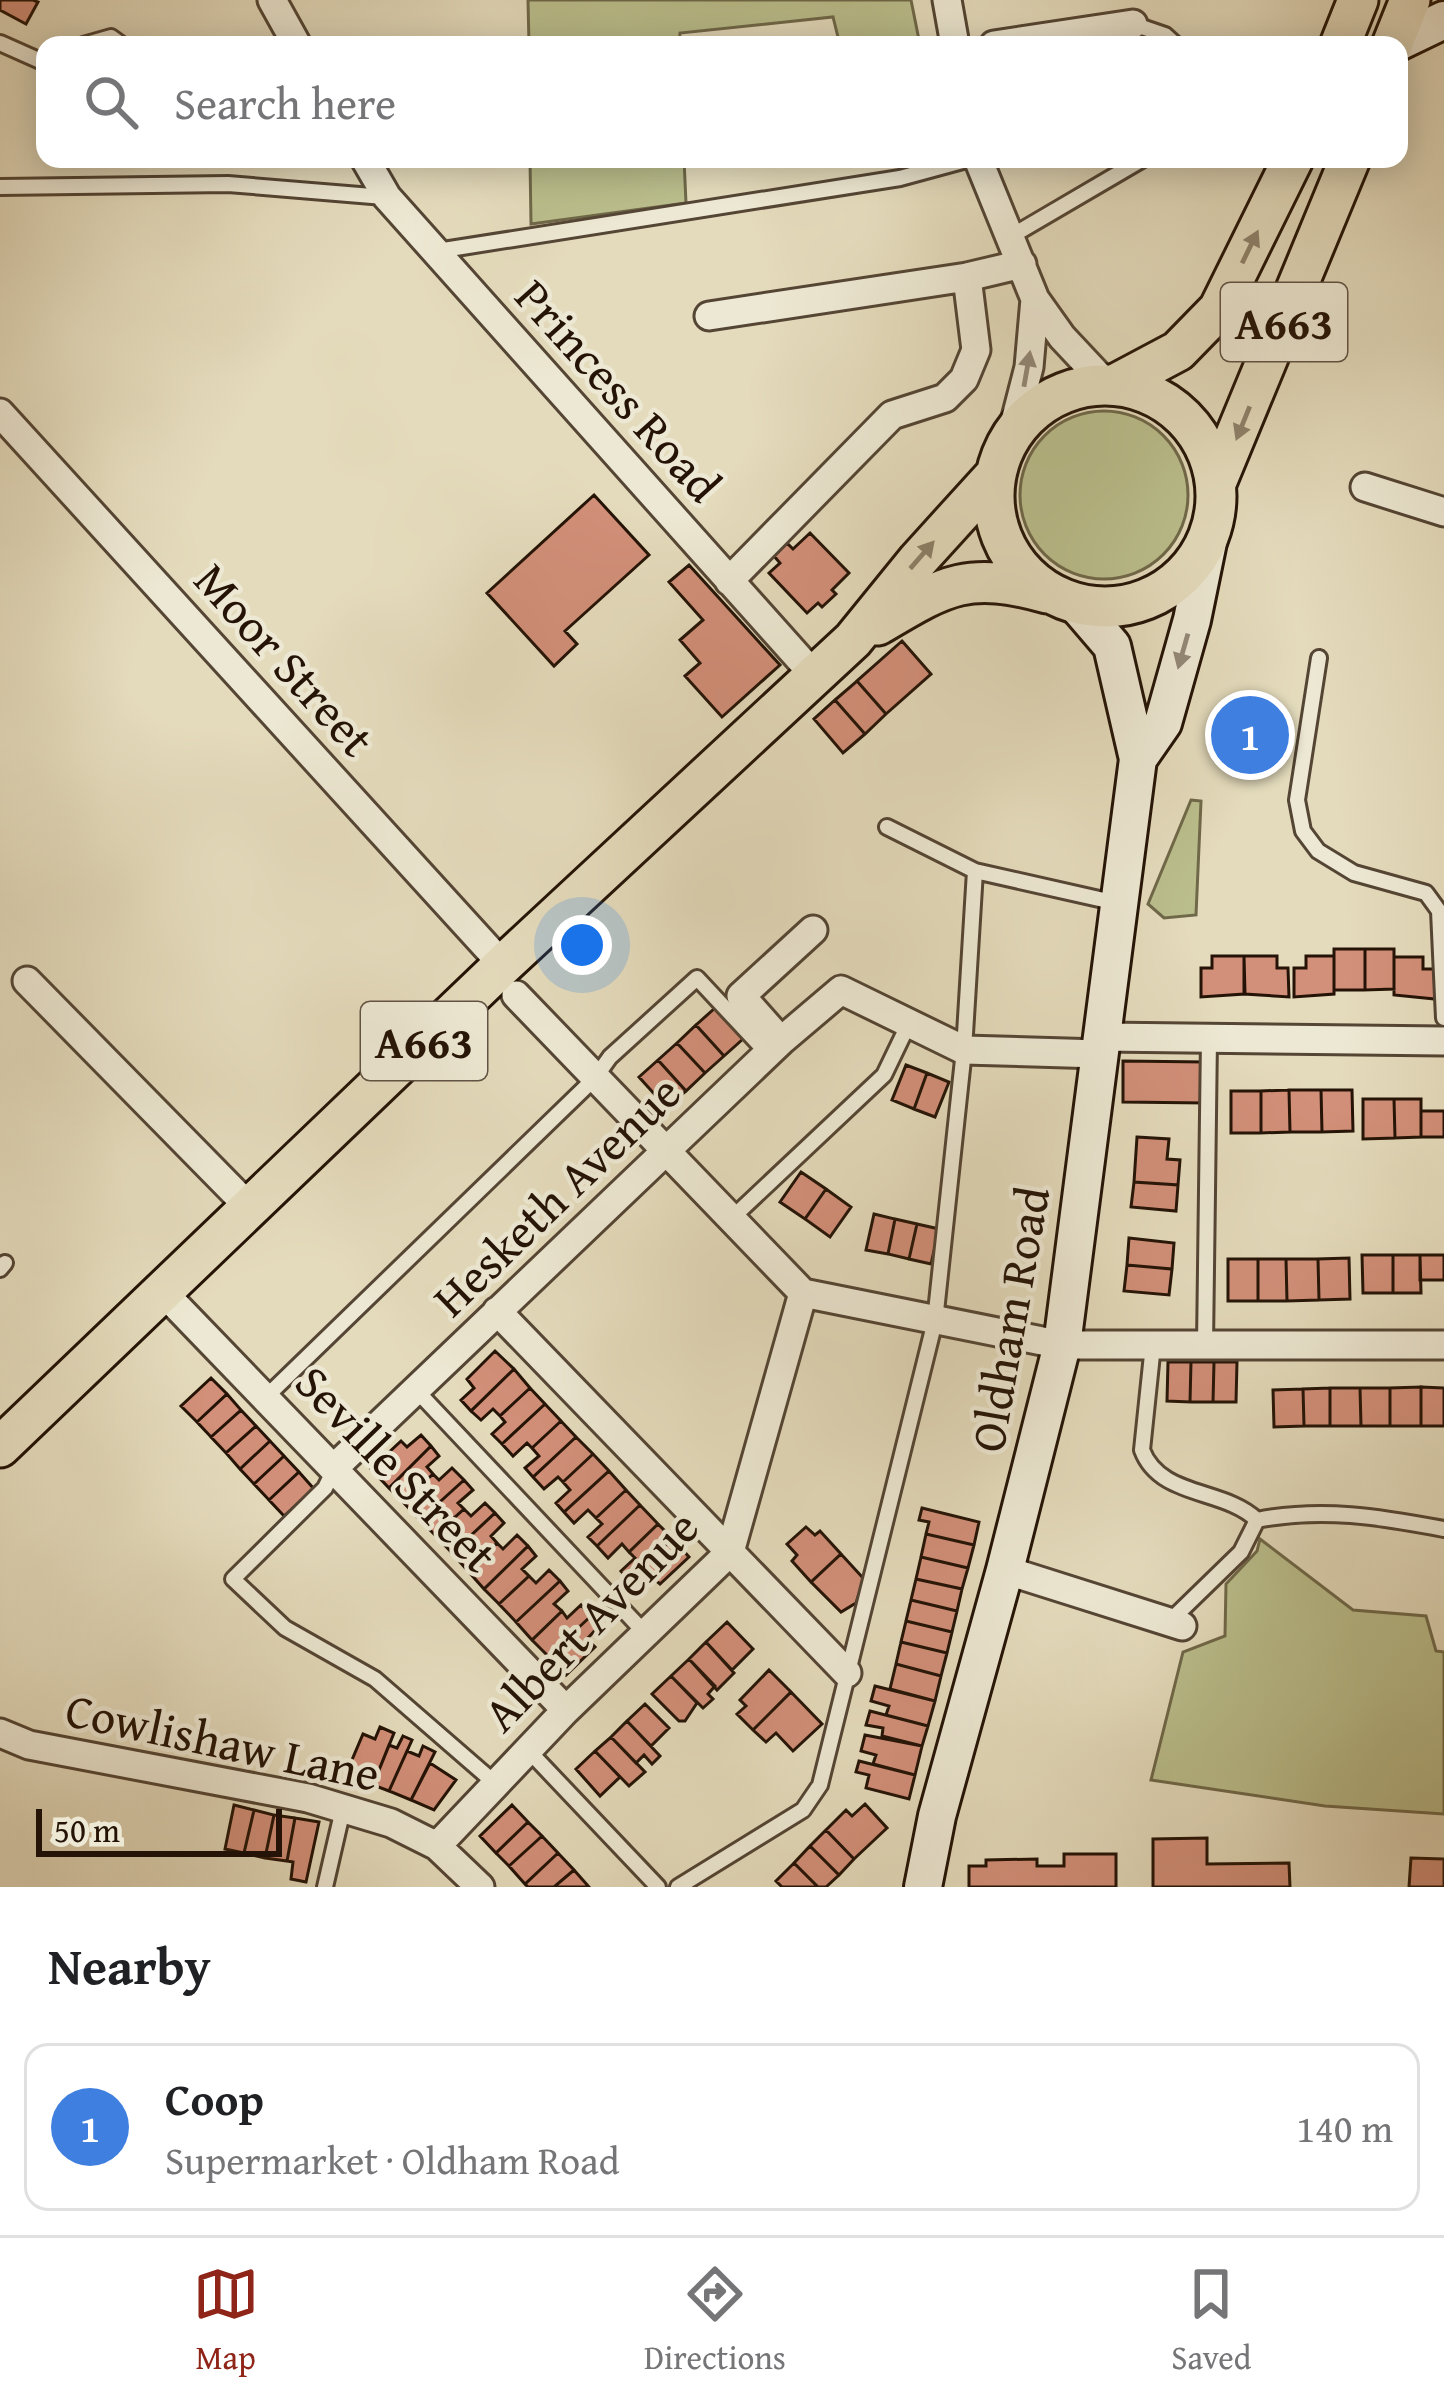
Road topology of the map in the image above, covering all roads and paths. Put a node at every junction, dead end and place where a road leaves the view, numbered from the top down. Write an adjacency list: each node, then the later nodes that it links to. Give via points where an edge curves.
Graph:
1 (272, 0): 7 (street)
2 (947, 0): 8 (street)
3 (1358, 0): 11 (main road)
4 (1410, 0): 12 (main road)
5 (1444, 20): 13 (main road)
6 (1133, 24): 9 (street); 10 (lane)
7 (292, 36)
8 (953, 36)
9 (1054, 36)
10 (1166, 36)
11 (1344, 36)
12 (1396, 36)
13 (1408, 37)
14 (0, 43): 15 (lane)
15 (36, 59)
16 (369, 168): 23 (street, Princess Road)
17 (939, 168): 25 (lane)
18 (978, 168): 24 (street)
19 (1127, 168): 24 (lane)
20 (1289, 168): 30 (main road, A663, one-way to 20, via 1178,351 1219,309)
21 (1346, 168): 34 (main road, A663, one-way to 34)
22 (0, 187): 23 (lane, via 228,184)
23 (387, 197): 25 (street, Princess Road)
24 (1010, 236): 26 (street)
25 (436, 251): 38 (street, Princess Road)
26 (1022, 264): 27 (street); 28 (street)
27 (967, 277): 29 (street); 38 (street, via 976,350 964,380 945,398 892,415)
28 (1035, 299): 30 (street); 32 (street, one-way to 28, via 1029,367)
29 (710, 316)
30 (1111, 385): 32 (main road, A663, via 1047,402); 34 (main road, A663, via 1180,414 1209,455)
31 (0, 413): 48 (street, Moor Street)
32 (1010, 437): 33 (main road, A663)
33 (996, 474): 39 (main road, A663, via 1006,549 1024,574); 40 (main road, A663, one-way to 33)
34 (1216, 483): 37 (main road, A663)
35 (1364, 487): 36 (street)
36 (1444, 512)
37 (1209, 537): 39 (main road, A663, via 1188,571 1135,604 1105,608); 43 (main road, Oldham Road, one-way to 43, via 1163,723)
38 (729, 581): 42 (street, Princess Road)
39 (1062, 598): 40 (main road, A663, via 1000,582 955,584); 43 (main road, Oldham Road, via 1112,646)
40 (853, 640): 42 (main road, A663)
41 (1319, 658): 50 (lane, via 1297,800 1303,831 1354,873 1426,893 1439,911)
42 (814, 675): 48 (main road, A663)
43 (1138, 759): 46 (main road, Oldham Road)
44 (886, 827): 45 (lane)
45 (975, 871): 46 (lane); 56 (lane)
46 (1117, 903): 54 (main road, Oldham Road)
47 (813, 930): 55 (street, via 741,996)
48 (510, 980): 57 (street, Moor Street); 59 (main road, A663)
49 (27, 981): 59 (street)
50 (1444, 1018)
51 (909, 1023): 55 (street, Hesketh Avenue, via 841,990); 56 (street); 60 (lane, via 884,1075)
52 (1209, 1038): 53 (street); 54 (street); 67 (lane)
53 (1444, 1041)
54 (1101, 1046): 56 (street); 65 (main road, Oldham Road)
55 (774, 1047): 57 (lane, via 698,978); 58 (street, Hesketh Avenue)
56 (964, 1050): 64 (lane)
57 (595, 1078): 58 (street, Moor Street); 70 (lane)
58 (667, 1152): 60 (street, Moor Street); 63 (street, Hesketh Avenue)
59 (249, 1207): 61 (main road, A663)
60 (731, 1219): 62 (street, Moor Street)
61 (160, 1290): 70 (street, Seville Street); 71 (main road, A663)
62 (803, 1293): 64 (street); 75 (street, Albert Avenue)
63 (497, 1311): 69 (street, Hesketh Avenue); 75 (street)
64 (935, 1321): 65 (street); 79 (lane)
65 (1062, 1345): 66 (street); 76 (main road, Oldham Road)
66 (1153, 1345): 67 (street); 73 (lane, via 1147,1462 1155,1474 1237,1504)
67 (1205, 1345): 68 (street)
68 (1444, 1345)
69 (417, 1391): 72 (street, Hesketh Avenue); 78 (lane)
70 (266, 1397): 72 (street, Seville Street)
71 (0, 1448)
72 (335, 1467): 80 (street, Seville Street); 83 (lane, via 325,1488 233,1579 285,1628 375,1679)
73 (1257, 1520): 74 (lane, via 1360,1514); 77 (lane, via 1241,1552)
74 (1444, 1529)
75 (730, 1552): 78 (street, Albert Avenue); 79 (street)
76 (1005, 1570): 77 (street); 90 (main road, Oldham Road)
77 (1175, 1624)
78 (646, 1634): 80 (street, Albert Avenue)
79 (847, 1673): 89 (lane, via 814,1798)
80 (566, 1710): 82 (street, Albert Avenue)
81 (0, 1733): 84 (street, Cowlishaw Lane)
82 (528, 1750): 83 (street, Albert Avenue); 88 (lane)
83 (496, 1784): 85 (street, Albert Avenue)
84 (343, 1809): 85 (street, Cowlishaw Lane); 86 (lane)
85 (437, 1846): 87 (street, Cowlishaw Lane)
86 (325, 1887)
87 (480, 1887)
88 (658, 1887)
89 (678, 1887)
90 (923, 1887)

